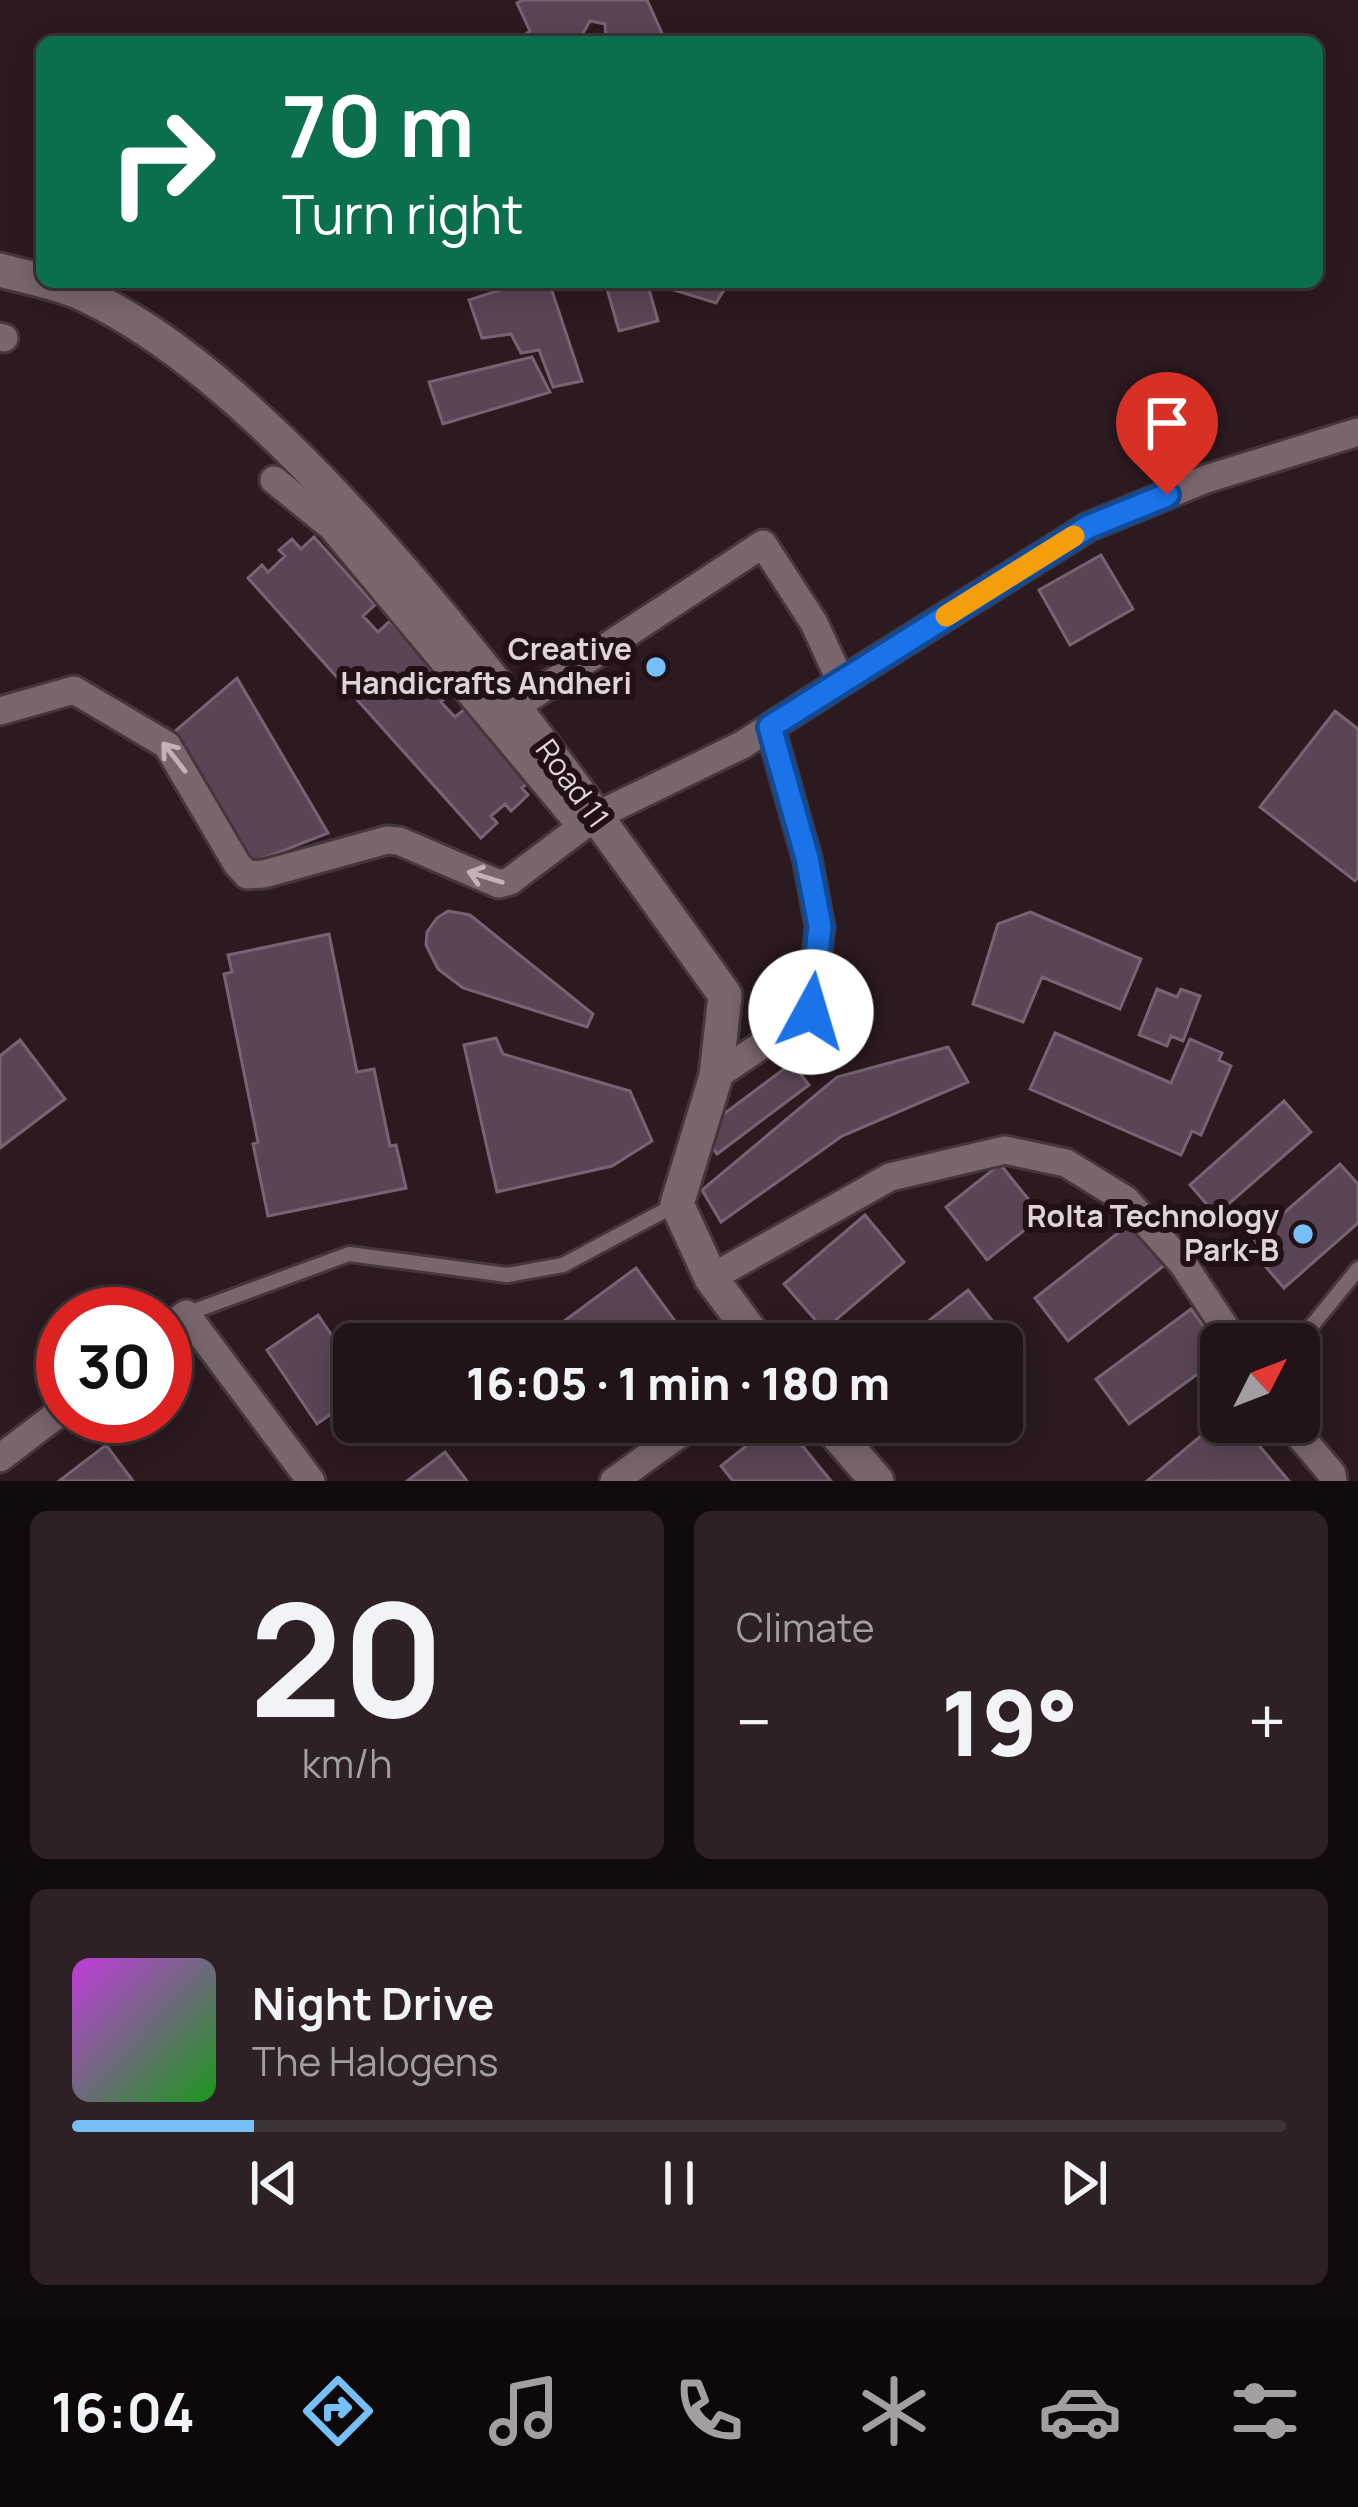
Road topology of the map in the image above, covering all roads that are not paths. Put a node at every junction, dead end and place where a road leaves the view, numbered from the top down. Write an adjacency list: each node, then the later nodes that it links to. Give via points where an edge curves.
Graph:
1 (0, 270): 2 (street, Road 11)
2 (36, 280)
3 (62, 288): 7 (street, Road 11, via 195,364 280,439 375,537)
4 (1358, 432): 6 (street, via 1206,478 1088,527)
5 (274, 480): 10 (street, via 332,527)
6 (841, 682): 7 (street, via 763,544); 9 (street)
7 (515, 707): 10 (street, Road 11)
8 (0, 711): 10 (street, one-way to 8, via 505,883 387,840 247,874 167,745 74,690)
9 (770, 727): 10 (street); 11 (street, via 820,926 811,1012)
10 (589, 822): 11 (street, Road 11, via 725,995)
11 (716, 1076): 12 (street, Road 11)
12 (677, 1204): 14 (street); 15 (lane, via 563,1265 507,1275 349,1254)
13 (1358, 1269): 18 (lane)
14 (711, 1278): 16 (street); 17 (street, via 890,1177 1005,1150 1066,1163 1126,1200)
15 (192, 1317)
16 (744, 1323)
17 (1223, 1323)
18 (1314, 1323)
19 (192, 1342): 25 (street)
20 (36, 1430): 24 (street)
21 (667, 1443): 26 (street)
22 (844, 1443): 27 (street)
23 (1306, 1443): 28 (street)
24 (0, 1458)
25 (311, 1481)
26 (614, 1481)
27 (877, 1481)
28 (1333, 1481)

